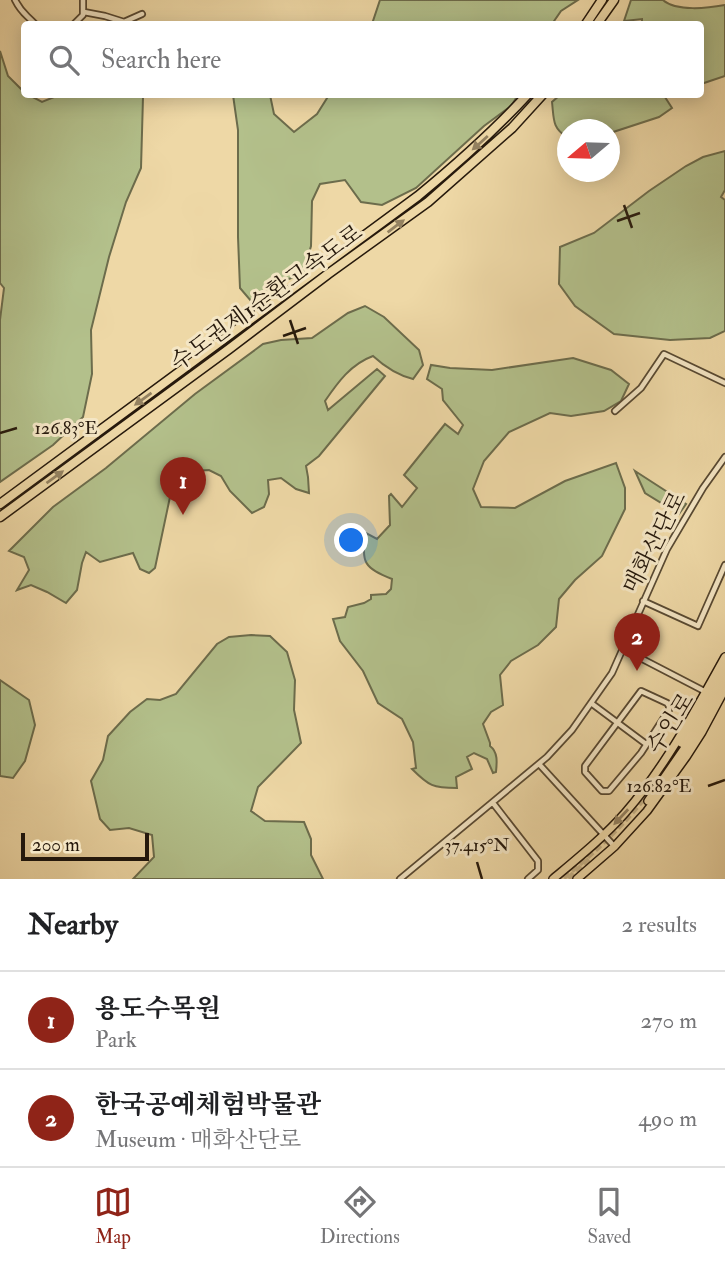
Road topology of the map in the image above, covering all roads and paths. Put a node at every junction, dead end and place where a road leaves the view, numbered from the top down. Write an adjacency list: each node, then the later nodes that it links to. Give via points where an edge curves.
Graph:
1 (15, 0): 7 (street)
2 (83, 0): 5 (street)
3 (602, 0): 11 (highway)
4 (614, 0): 12 (highway)
5 (83, 12): 8 (street); 9 (street)
6 (142, 14): 10 (street)
7 (32, 21)
8 (77, 21)
9 (119, 21)
10 (128, 21)
11 (588, 21)
12 (599, 21)
13 (524, 98): 18 (highway, 수도권제1순환고속도로, one-way to 18, via 500,126 418,196)
14 (539, 98): 19 (highway, 수도권제1순환고속도로, one-way to 14, via 428,202)
15 (725, 383): 16 (street, via 664,354 641,387)
16 (615, 411)
17 (725, 457): 21 (street, 매화산단로, via 688,512)
18 (0, 504)
19 (0, 517)
20 (725, 565): 21 (street, via 698,626)
21 (643, 601): 22 (street, 매화산단로)
22 (623, 649): 27 (street); 28 (street, 매화산단로)
23 (725, 657): 27 (main road)
24 (725, 668): 32 (main road, 수인로)
25 (725, 679): 32 (main road, 수인로, via 697,730)
26 (725, 689): 32 (main road, via 698,738)
27 (706, 692): 32 (main road)
28 (591, 703): 29 (street); 31 (street, 매화산단로)
29 (618, 722): 30 (street); 30 (street, via 640,691 667,703 669,710); 30 (street, via 584,769 602,792 609,791)
30 (647, 744)
31 (539, 764): 33 (street, 매화산단로); 34 (street)
32 (646, 800): 34 (main road, one-way to 34); 35 (main road)
33 (493, 803): 36 (street, 매화산단로); 37 (street, via 538,862 538,870)
34 (603, 835): 35 (street); 38 (main road)
35 (615, 846): 39 (main road)
36 (400, 879)
37 (528, 879)
38 (553, 879)
39 (577, 879)

